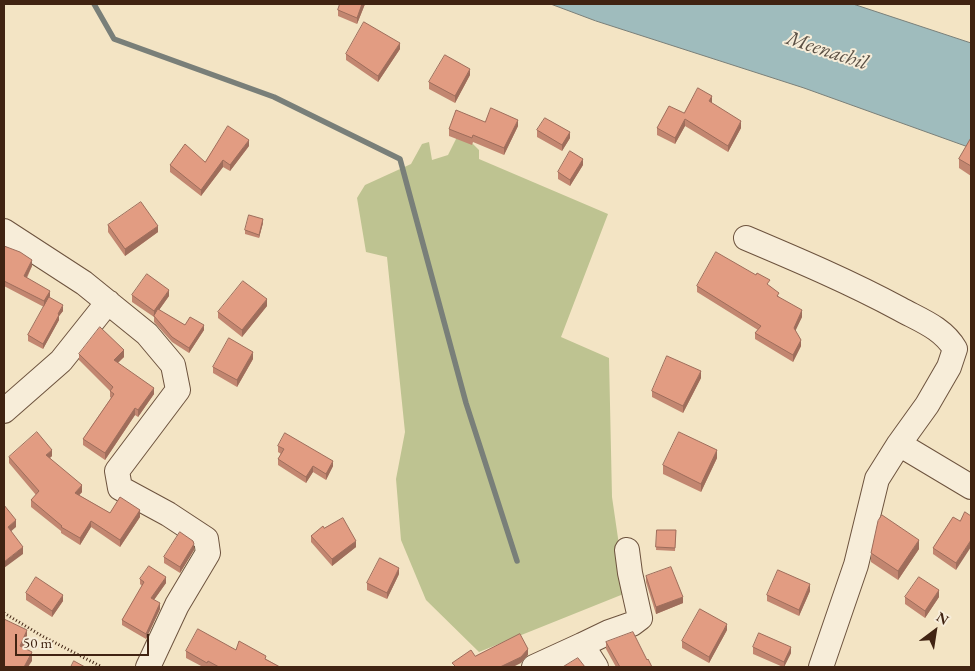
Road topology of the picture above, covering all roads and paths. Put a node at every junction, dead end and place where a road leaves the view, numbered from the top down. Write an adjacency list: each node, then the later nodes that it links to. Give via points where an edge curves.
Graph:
1 (4, 231): 3 (street)
2 (746, 238): 5 (street, via 862,288 937,328 951,342 955,348 949,367)
3 (108, 302): 4 (street, via 61,361); 10 (street, via 147,334 173,365 178,390 117,471 120,488 206,539 208,553 177,604)
4 (4, 411)
5 (899, 444): 6 (street); 14 (street, via 877,479 856,565)
6 (971, 487)
7 (627, 550): 9 (street, via 640,618)
8 (4, 613): 11 (path)
9 (582, 645): 12 (street); 13 (street)
10 (156, 664)
11 (102, 667)
12 (534, 667)
13 (596, 667)
14 (822, 667)

